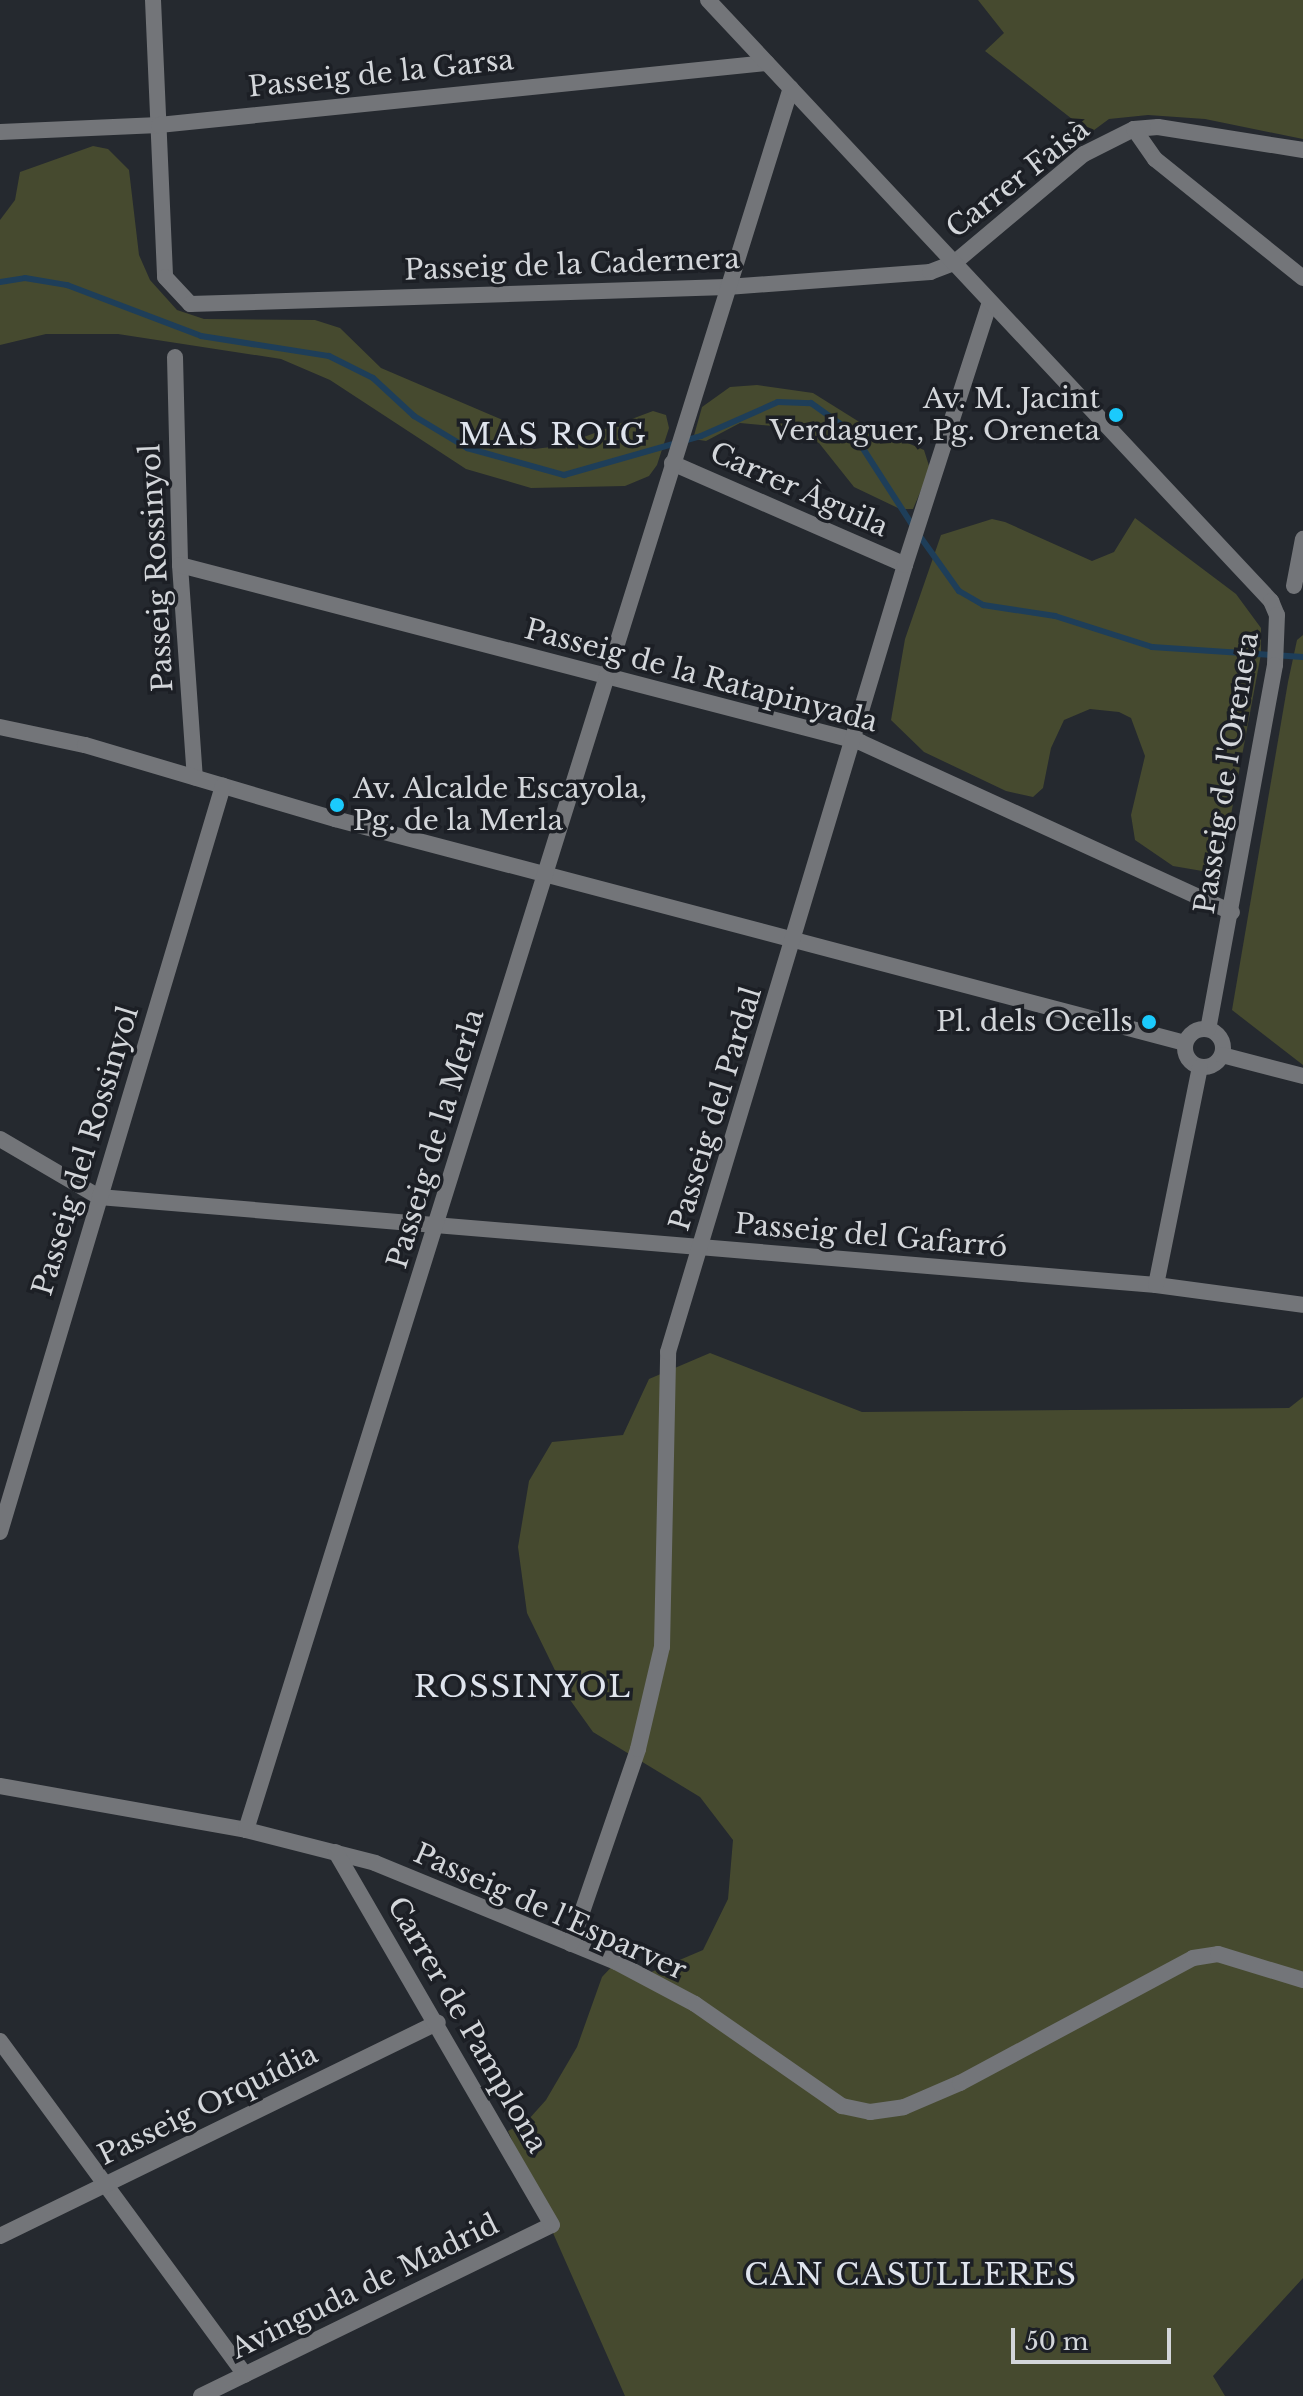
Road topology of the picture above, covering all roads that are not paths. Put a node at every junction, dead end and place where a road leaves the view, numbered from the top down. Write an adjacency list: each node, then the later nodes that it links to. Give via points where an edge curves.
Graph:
1 (153, 0): 5 (street)
2 (708, 0): 3 (street)
3 (767, 63): 4 (street); 5 (street, Passeig de la Garsa)
4 (791, 88): 9 (street); 11 (street, Passeig de la Merla)
5 (159, 125): 7 (street, Passeig de la Garsa); 11 (street, Passeig de la Cadernera, via 165,277 190,304)
6 (1134, 129): 8 (street, Carrer Faisà, via 1158,127); 9 (street, Carrer Faisà, via 1084,154); 10 (street, via 1155,159)
7 (0, 132)
8 (1303, 150)
9 (954, 263): 11 (street, Passeig de la Cadernera, via 930,272); 12 (street)
10 (1303, 278)
11 (727, 287): 14 (street, Passeig de la Merla)
12 (990, 302): 17 (street, Passeig del Pardal); 19 (street)
13 (175, 357): 16 (street, Passeig Rossinyol)
14 (672, 463): 17 (street, Carrer Àguila); 20 (street, Passeig de la Merla)
15 (1303, 539): 18 (street, Passeig de l'Oreneta)
16 (180, 565): 20 (street, Passeig de la Ratapinyada); 23 (street, Passeig Rossinyol)
17 (905, 565): 22 (street, Passeig del Pardal)
18 (1299, 585): 19 (street, Passeig de l'Oreneta)
19 (1271, 601): 26 (street, Passeig de l'Oreneta, via 1278,647)
20 (606, 676): 22 (street, Passeig de la Ratapinyada); 25 (street, Passeig de la Merla)
21 (0, 727): 23 (street)
22 (854, 741): 26 (street, Passeig de la Ratapinyada); 27 (street, Passeig del Pardal)
23 (195, 777): 24 (street)
24 (223, 786): 25 (street); 34 (street, Passeig del Rossinyol)
25 (545, 875): 27 (street); 35 (street, Passeig de la Merla)
26 (1232, 912): 28 (street, Passeig de l'Oreneta)
27 (795, 943): 29 (street); 36 (street, Passeig del Pardal)
28 (1208, 1029): 29 (street, via 1194,1032); 30 (street, via 1221,1038)
29 (1185, 1043): 31 (street, via 1188,1058)
30 (1222, 1055): 31 (street); 32 (street)
31 (1200, 1067): 37 (street)
32 (1303, 1076)
33 (0, 1139): 34 (street)
34 (99, 1197): 35 (street, Passeig del Gafarró); 39 (street, Passeig del Rossinyol)
35 (436, 1227): 36 (street, Passeig del Gafarró); 41 (street, Passeig de la Merla)
36 (699, 1248): 37 (street, Passeig del Gafarró); 43 (street, Passeig del Pardal, via 668,1352 662,1647 638,1749)
37 (1156, 1285): 38 (street, Passeig del Gafarró)
38 (1303, 1305)
39 (0, 1532)
40 (0, 1786): 41 (street, Passeig de l'Esparver)
41 (246, 1830): 42 (street, Passeig de l'Esparver)
42 (336, 1852): 43 (street, Passeig de l'Esparver); 45 (street, Carrer de Pamplona)
43 (571, 1944): 44 (street, Passeig de l'Esparver, via 695,2004 842,2106 870,2112 904,2107 960,2083 1193,1958 1218,1954)
44 (1303, 1980)
45 (438, 2022): 47 (street, Passeig Orquídia); 48 (street, Carrer de Pamplona)
46 (0, 2041): 47 (street)
47 (105, 2183): 49 (street, Passeig Orquídia); 50 (street)
48 (552, 2225): 50 (street, Avinguda de Madrid)
49 (0, 2236)
50 (245, 2375): 51 (street, Avinguda de Madrid)
51 (201, 2396)

